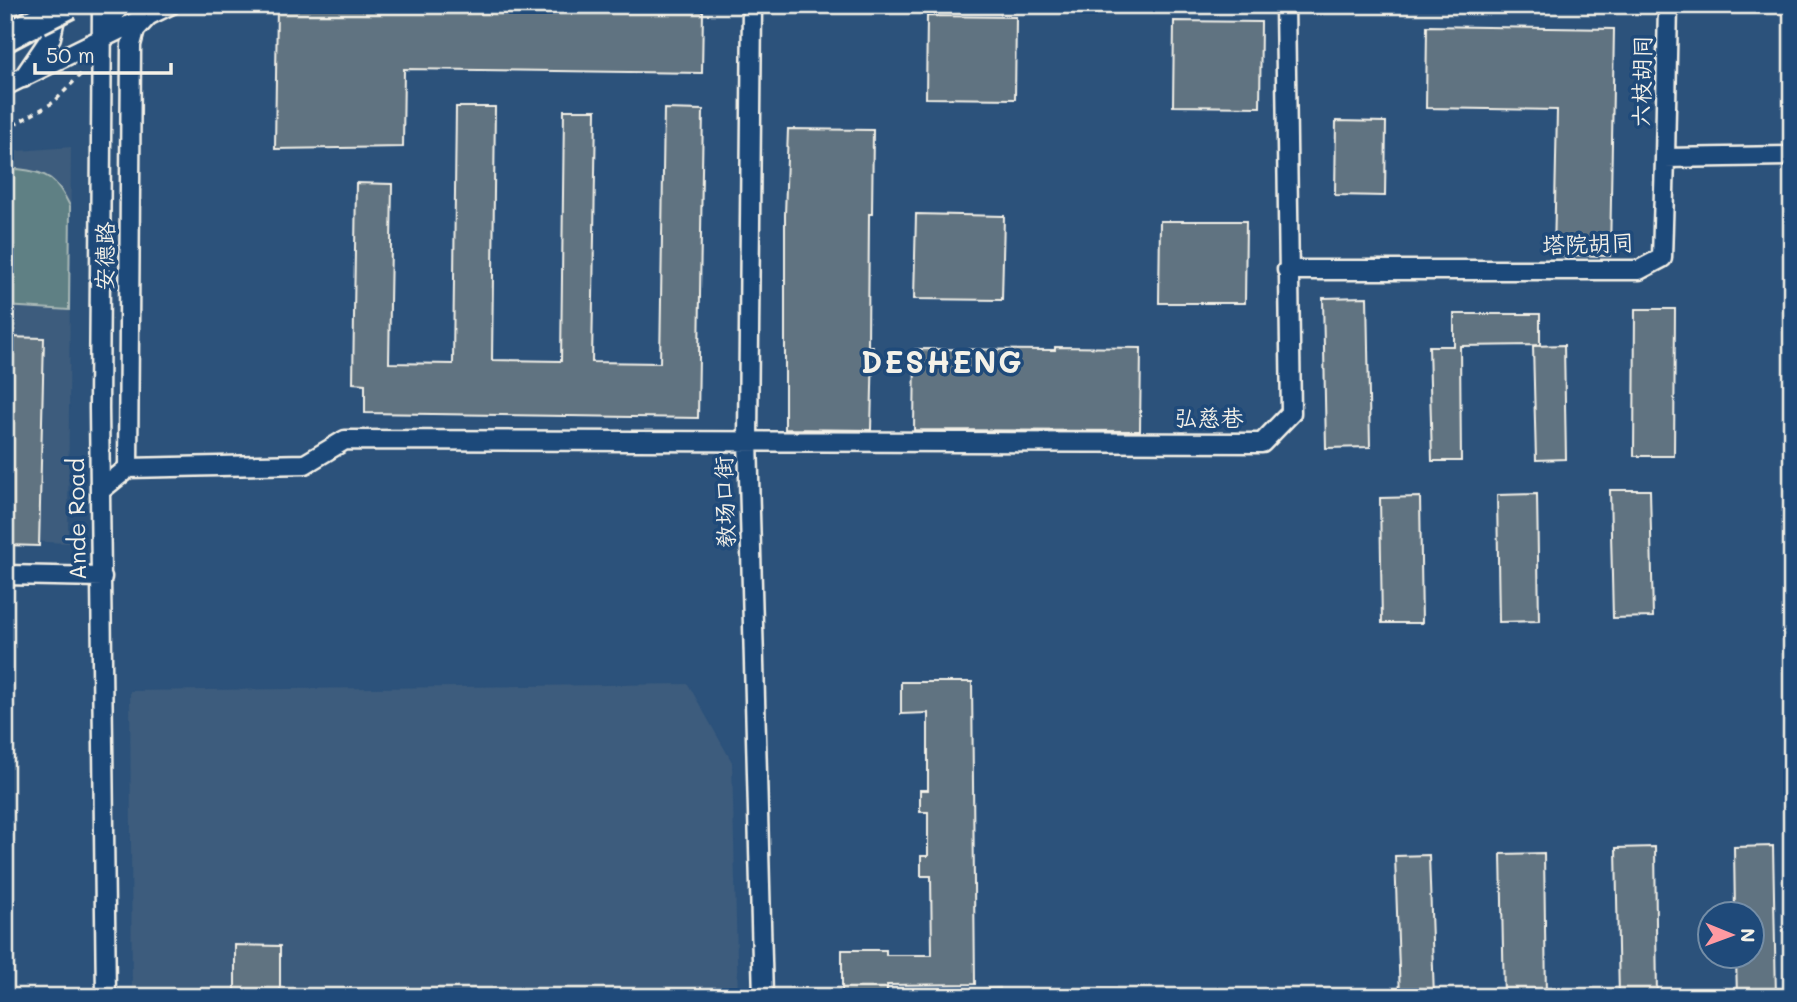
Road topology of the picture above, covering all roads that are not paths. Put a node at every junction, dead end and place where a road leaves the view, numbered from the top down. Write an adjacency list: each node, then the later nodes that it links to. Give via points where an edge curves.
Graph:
1 (58, 5): 12 (street, via 51,37)
2 (69, 5): 10 (highway, bridge)
3 (102, 5): 11 (street, Ande Road)
4 (118, 5): 11 (street)
5 (170, 5): 9 (street)
6 (752, 5): 16 (street, 教场口街)
7 (1285, 5): 15 (street, 弘慈巷)
8 (1668, 5): 14 (street, 六枝胡同)
9 (148, 16): 11 (street); 17 (street, 安德路, via 135,30 131,44)
10 (5, 38)
11 (102, 40): 12 (street); 18 (street, Ande Road)
12 (13, 83)
13 (1792, 156): 14 (street)
14 (1665, 158): 15 (street, 塔院胡同, via 1662,258 1639,270)
15 (1287, 270): 16 (street, 弘慈巷, via 1291,413 1262,443)
16 (748, 439): 17 (street, 弘慈巷, via 345,440 305,464); 22 (street, 教场口街)
17 (128, 468): 18 (street)
18 (102, 490): 20 (street, Ande Road)
19 (5, 575): 20 (street)
20 (102, 577): 21 (street, Ande Road)
21 (106, 997)
22 (763, 997)

